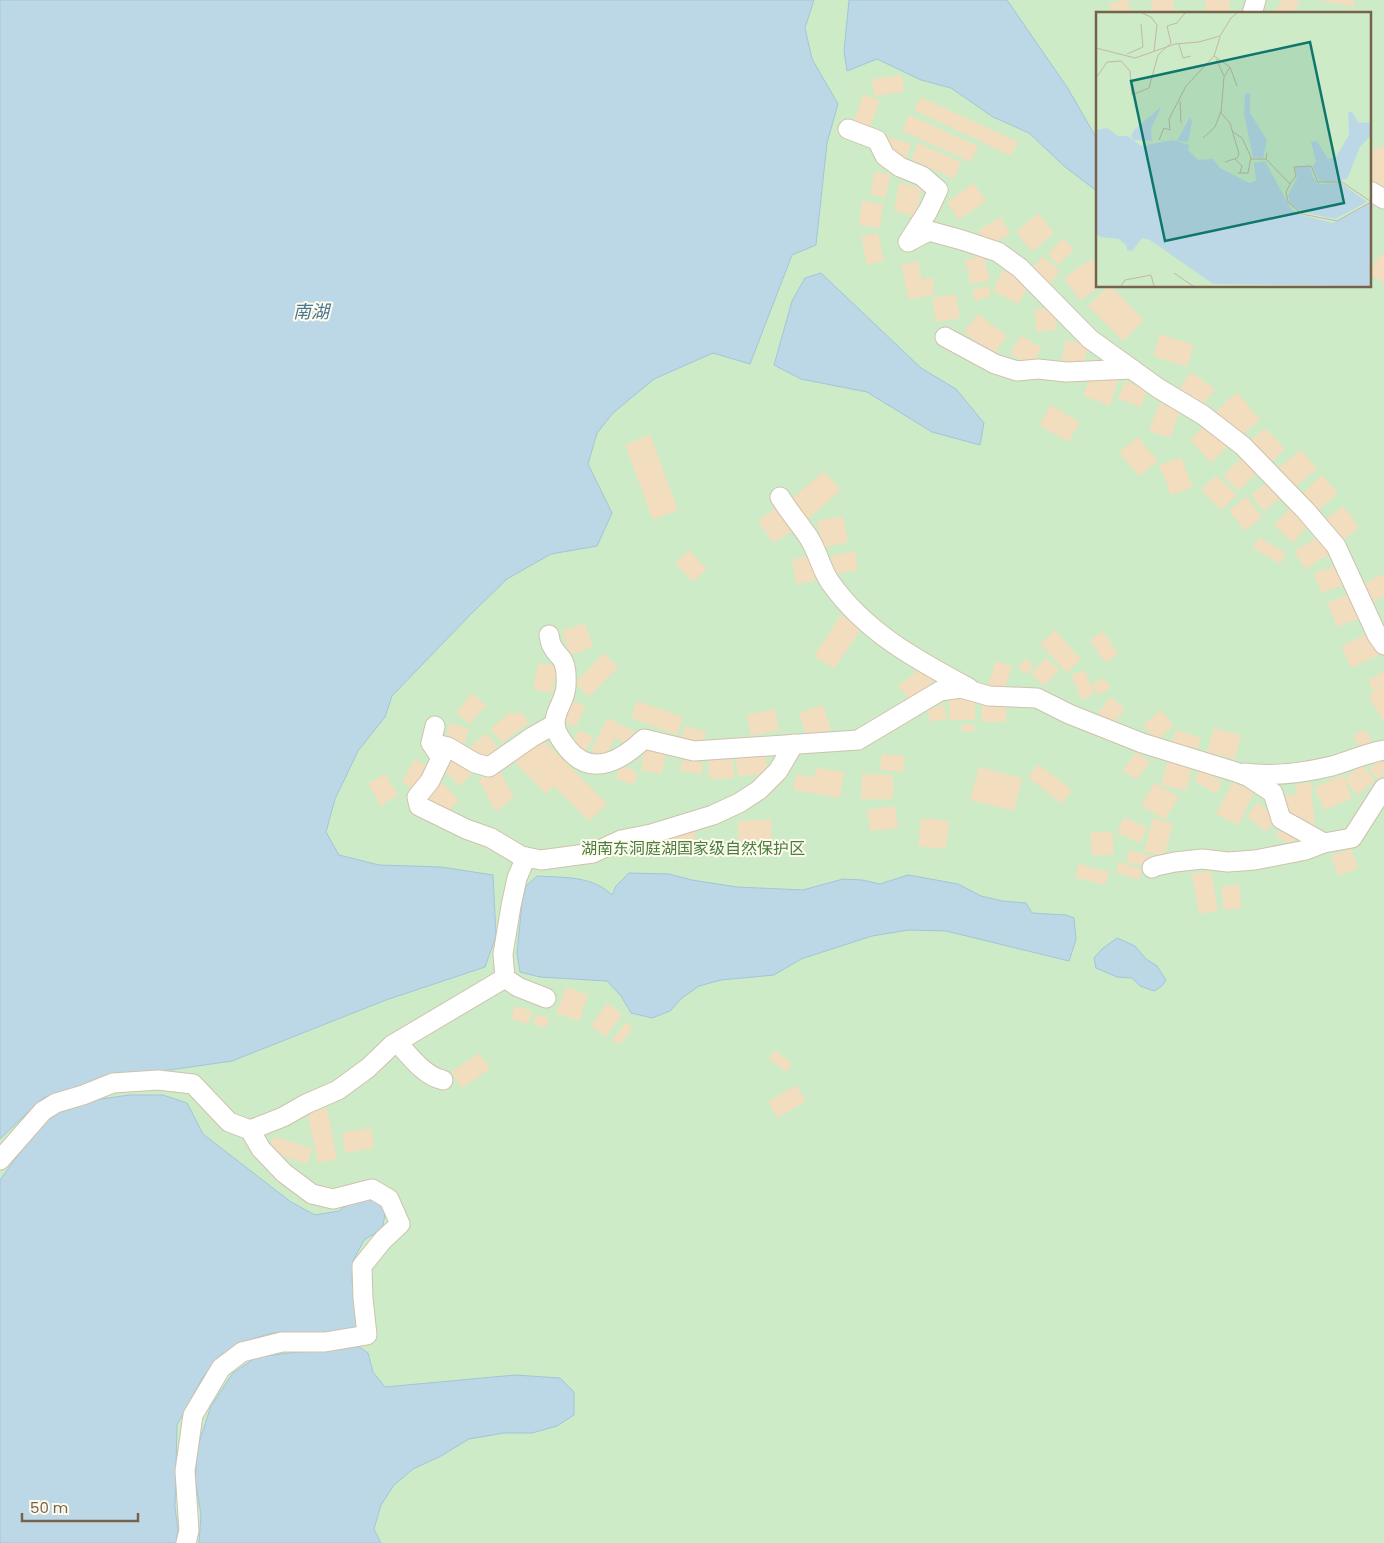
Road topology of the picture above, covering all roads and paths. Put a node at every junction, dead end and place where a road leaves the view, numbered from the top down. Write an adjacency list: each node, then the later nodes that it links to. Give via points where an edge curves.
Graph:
1 (848, 129): 5 (street, via 876,140 885,156 900,168 922,176 938,190 908,242 929,232 998,252 1020,268 1090,339)
2 (1372, 192): 3 (street)
3 (1384, 199)
4 (945, 337): 5 (street, via 995,364 1017,371)
5 (1132, 369): 8 (street, via 1203,415 1243,446 1306,512 1336,546)
6 (780, 497): 9 (street, via 809,538 830,582 857,614 911,656)
7 (549, 635): 10 (street, via 552,647 563,658 566,673 566,693 558,708)
8 (1384, 645)
9 (976, 693): 11 (street, via 961,688 940,691 858,740); 13 (street, via 1037,698 1142,743)
10 (555, 724): 11 (street, via 559,737 570,751 583,762 594,764 612,761 644,739 694,751); 16 (street, via 489,767 475,763 433,734 441,758 430,781 417,797 419,806)
11 (794, 744): 16 (street, via 778,771 759,790 712,815 621,840 593,853 541,860)
12 (1384, 750): 13 (street, via 1302,772 1264,776)
13 (1236, 772): 15 (street, via 1273,793 1281,819)
14 (1384, 788): 15 (street, via 1352,838)
15 (1324, 842): 17 (street, via 1306,850 1255,860 1228,862 1202,859)
16 (526, 857): 18 (street, via 511,906 503,954)
17 (1152, 868)
18 (505, 978): 19 (street); 20 (street)
19 (546, 998)
20 (397, 1042): 21 (street, via 416,1064); 22 (street, via 338,1090)
21 (443, 1080)
22 (250, 1130): 23 (street, via 229,1122 193,1084 158,1080 113,1083 56,1103 43,1112); 24 (street, via 266,1156 312,1194 333,1199 372,1189 389,1199 400,1224 362,1266 367,1335 325,1342 282,1342 242,1352 221,1368 194,1415 185,1470 189,1530)
23 (0, 1160)
24 (186, 1543)

